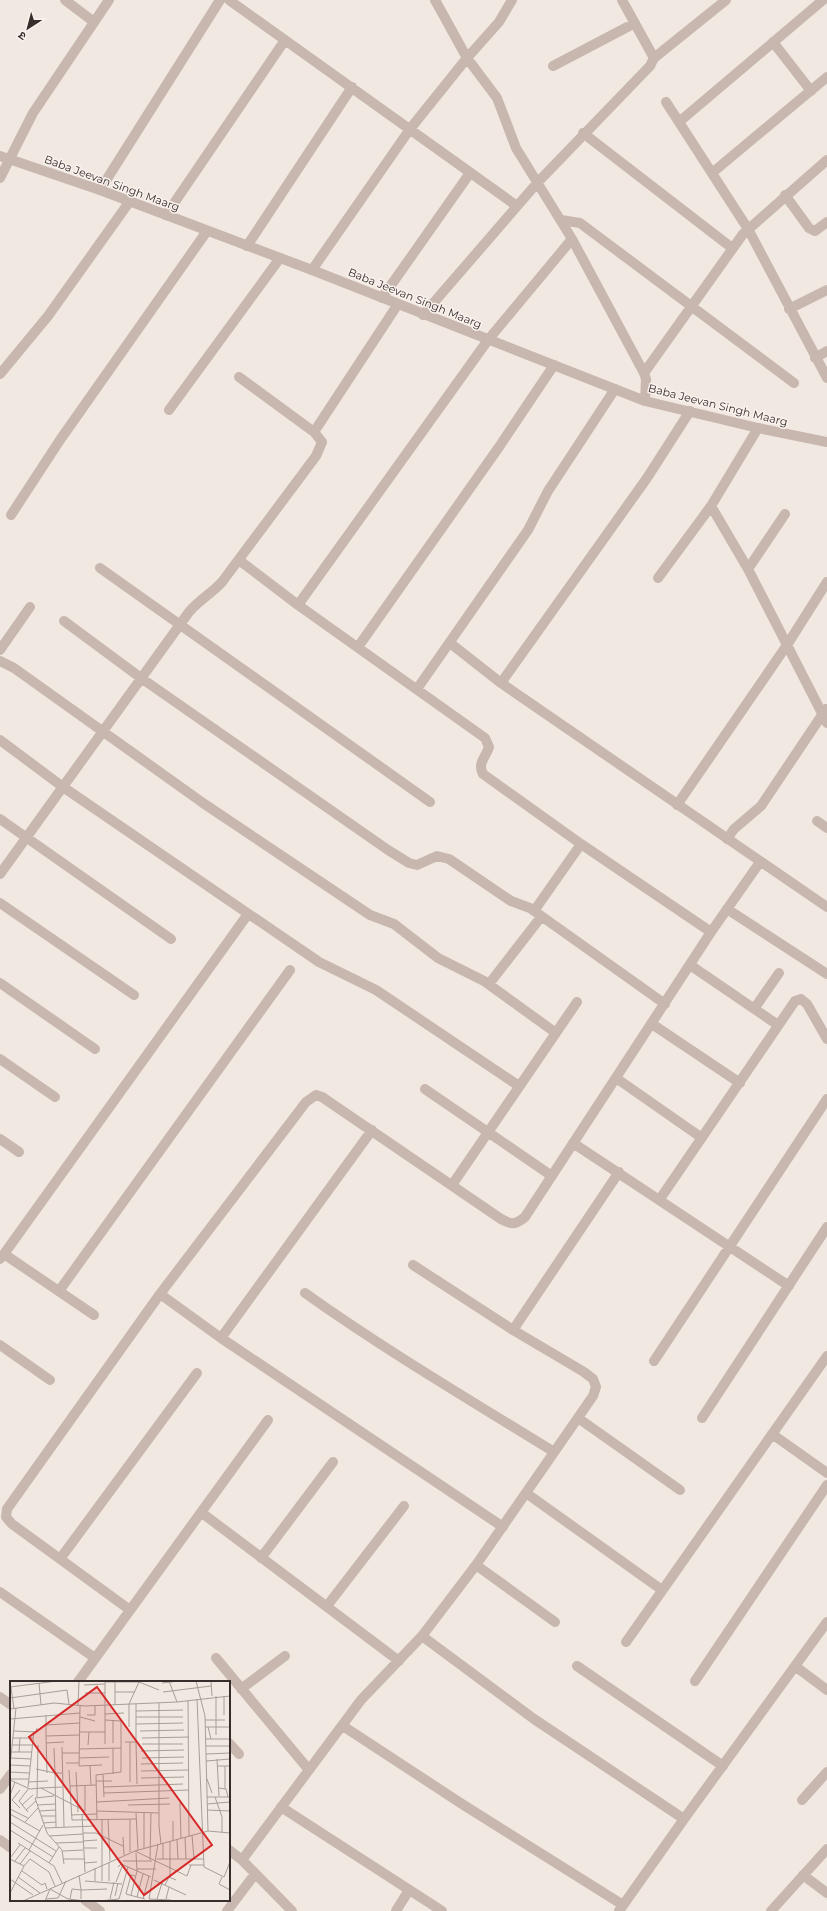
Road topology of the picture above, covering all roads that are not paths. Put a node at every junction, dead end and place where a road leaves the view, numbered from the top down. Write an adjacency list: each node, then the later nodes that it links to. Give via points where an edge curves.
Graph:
1 (65, 0): 10 (street)
2 (109, 0): 10 (street)
3 (220, 0): 30 (street)
4 (229, 0): 12 (street)
5 (434, 0): 14 (street)
6 (512, 0): 14 (street, via 499,22)
7 (622, 0): 11 (street)
8 (726, 0): 15 (street)
9 (823, 0): 13 (street)
10 (94, 22): 24 (street)
11 (635, 23): 15 (street); 16 (street)
12 (285, 40): 18 (street); 34 (street)
13 (773, 42): 19 (street); 21 (street)
14 (467, 58): 22 (street); 29 (street, via 497,98 516,148)
15 (654, 58): 23 (street, via 650,66)
16 (553, 66)
17 (827, 77): 19 (street)
18 (352, 87): 22 (street); 40 (street)
19 (811, 91): 27 (street)
20 (666, 102): 21 (street)
21 (679, 122): 27 (street)
22 (410, 129): 26 (street); 43 (street)
23 (583, 133): 29 (street); 41 (street)
24 (5, 157): 28 (street); 30 (street, Baba Jeevan Singh Maarg)
25 (827, 160): 31 (street)
26 (470, 173): 33 (street); 45 (street)
27 (712, 173): 37 (street)
28 (0, 178)
29 (538, 182): 33 (street); 35 (street)
30 (100, 190): 32 (street, Baba Jeevan Singh Maarg)
31 (785, 196): 36 (street, via 809,228 815,231); 37 (street)
32 (130, 201): 34 (street, Baba Jeevan Singh Maarg); 55 (street, via 48,316)
33 (517, 206): 49 (street)
34 (166, 215): 38 (street, Baba Jeevan Singh Maarg)
35 (561, 220): 39 (street); 47 (street, via 580,223)
36 (827, 222)
37 (748, 229): 41 (street); 48 (street)
38 (207, 231): 40 (street, Baba Jeevan Singh Maarg); 68 (street, via 60,440)
39 (572, 239): 50 (street); 54 (street)
40 (247, 246): 42 (street, Baba Jeevan Singh Maarg)
41 (732, 248): 47 (street)
42 (280, 258): 43 (street, Baba Jeevan Singh Maarg); 61 (street)
43 (312, 270): 45 (street, Baba Jeevan Singh Maarg)
44 (827, 290): 48 (street)
45 (382, 298): 46 (street, Baba Jeevan Singh Maarg)
46 (398, 304): 49 (street, Baba Jeevan Singh Maarg); 64 (street)
47 (691, 306): 54 (street); 58 (street)
48 (790, 309): 52 (street)
49 (422, 315): 50 (street, Baba Jeevan Singh Maarg)
50 (488, 340): 53 (street, Baba Jeevan Singh Maarg); 74 (street)
51 (827, 351): 52 (street)
52 (815, 358): 57 (street)
53 (554, 365): 59 (street, Baba Jeevan Singh Maarg); 80 (street)
54 (644, 373): 60 (street)
55 (0, 374)
56 (239, 377): 64 (street)
57 (827, 378)
58 (794, 383)
59 (614, 389): 60 (street, Baba Jeevan Singh Maarg); 78 (street, via 548,491 528,530)
60 (645, 401): 62 (street, Baba Jeevan Singh Maarg)
61 (169, 410)
62 (690, 411): 63 (street, Baba Jeevan Singh Maarg); 84 (street, via 647,478)
63 (758, 428): 65 (street, Baba Jeevan Singh Maarg); 66 (street)
64 (314, 432): 69 (street, via 322,442 320,450)
65 (827, 442)
66 (711, 506): 71 (street); 72 (street)
67 (786, 514): 71 (street)
68 (11, 515)
69 (239, 560): 74 (street); 77 (street, via 215,590 196,604)
70 (100, 568): 77 (street)
71 (748, 569): 79 (street)
72 (658, 578)
73 (827, 582): 79 (street)
74 (298, 605): 80 (street)
75 (30, 607): 81 (street)
76 (64, 622): 83 (street)
77 (180, 625): 83 (street); 90 (street)
78 (450, 643): 84 (street); 85 (street)
79 (786, 645): 86 (street); 91 (street)
80 (358, 647): 85 (street)
81 (0, 650)
82 (0, 661): 87 (street)
83 (141, 678): 87 (street); 104 (street, via 409,863 417,865 431,857 442,856 511,901)
84 (501, 683): 91 (street)
85 (417, 689): 97 (street, via 485,738 489,747 481,764 483,774)
86 (826, 715): 96 (street, via 761,806 734,829)
87 (103, 732): 89 (street); 112 (street, via 353,904 378,920 400,928 443,961)
88 (0, 740): 89 (street)
89 (63, 787): 95 (street); 103 (street)
90 (430, 802)
91 (677, 805): 96 (street)
92 (0, 819): 95 (street)
93 (817, 821): 94 (street)
94 (827, 828)
95 (26, 838): 99 (street); 106 (street)
96 (727, 839): 98 (street)
97 (581, 844): 104 (street); 105 (street)
98 (760, 862): 101 (street); 102 (street)
99 (0, 874)
100 (0, 903): 113 (street)
101 (827, 907)
102 (728, 909): 105 (street); 110 (street)
103 (248, 914): 125 (street, via 326,967 376,990); 141 (street)
104 (537, 914): 112 (street); 115 (street)
105 (711, 932): 107 (street)
106 (171, 939)
107 (690, 965): 115 (street); 116 (street)
108 (290, 970): 144 (street)
109 (779, 973): 116 (street)
110 (827, 974)
111 (0, 983): 121 (street)
112 (489, 984): 119 (street)
113 (134, 995)
114 (577, 1002): 119 (street)
115 (665, 1004): 117 (street)
116 (754, 1009): 118 (street)
117 (652, 1024): 123 (street); 124 (street)
118 (778, 1025): 120 (street, via 795,1001 801,999 807,1004); 124 (street)
119 (556, 1033): 125 (street)
120 (827, 1039)
121 (95, 1049)
122 (0, 1059): 127 (street)
123 (616, 1078): 131 (street); 133 (street)
124 (740, 1083): 131 (street)
125 (519, 1086): 130 (street)
126 (425, 1089): 130 (street)
127 (55, 1097)
128 (827, 1098): 140 (street)
129 (372, 1130): 137 (street); 146 (street, via 322,1097 311,1097); 149 (street)
130 (488, 1132): 136 (street); 137 (street)
131 (702, 1138): 138 (street)
132 (0, 1140): 134 (street)
133 (573, 1143): 135 (street); 136 (street)
134 (19, 1152)
135 (619, 1172): 138 (street); 148 (street)
136 (552, 1176): 137 (street, via 525,1217 517,1224 510,1224)
137 (452, 1185)
138 (660, 1200): 140 (street)
139 (827, 1227): 143 (street)
140 (730, 1246): 143 (street); 152 (street)
141 (2, 1256): 144 (street)
142 (413, 1265): 148 (street)
143 (789, 1286): 156 (street)
144 (59, 1291): 147 (street)
145 (305, 1292): 159 (street, via 386,1349)
146 (160, 1294): 149 (street); 169 (street, via 7,1509 6,1517 12,1524)
147 (94, 1315)
148 (513, 1330): 155 (street, via 593,1379 596,1387 593,1396)
149 (222, 1338): 167 (street)
150 (0, 1345): 154 (street)
151 (827, 1356): 158 (street)
152 (654, 1361)
153 (197, 1373): 169 (street)
154 (50, 1380)
155 (578, 1418): 159 (street); 163 (street)
156 (702, 1418)
157 (268, 1420): 166 (street)
158 (772, 1434): 161 (street); 171 (street)
159 (554, 1452): 164 (street)
160 (332, 1462): 168 (street)
161 (827, 1473)
162 (827, 1485): 186 (street)
163 (680, 1490)
164 (526, 1493): 167 (street); 171 (street)
165 (404, 1506): 173 (street)
166 (202, 1513): 168 (street); 174 (street)
167 (503, 1528): 170 (street)
168 (261, 1558): 173 (street)
169 (60, 1559): 174 (street)
170 (476, 1565): 175 (street); 177 (street)
171 (662, 1590): 178 (street)
172 (0, 1592): 180 (street)
173 (327, 1606): 182 (street)
174 (130, 1610): 180 (street)
175 (555, 1622)
176 (827, 1622): 184 (street)
177 (422, 1636): 182 (street); 201 (street, via 534,1719)
178 (626, 1642)
179 (285, 1656): 187 (street)
180 (95, 1658): 185 (street)
181 (216, 1658): 187 (street)
182 (398, 1661): 191 (street, via 377,1681)
183 (577, 1666): 194 (street)
184 (795, 1666): 188 (street); 194 (street)
185 (79, 1681)
186 (695, 1681)
187 (241, 1689): 195 (street)
188 (827, 1690)
189 (0, 1698): 190 (street)
190 (10, 1704)
191 (343, 1726): 195 (street); 212 (street)
192 (230, 1744): 193 (street)
193 (239, 1754)
194 (723, 1766): 201 (street)
195 (309, 1770): 200 (street)
196 (827, 1772): 199 (street)
197 (10, 1775): 198 (street)
198 (0, 1789)
199 (802, 1800)
200 (281, 1807): 206 (street); 209 (street)
201 (684, 1819): 212 (street)
202 (0, 1840): 203 (street)
203 (10, 1847)
204 (827, 1849): 208 (street)
205 (230, 1851): 206 (street)
206 (242, 1860): 207 (street)
207 (255, 1874): 214 (street); 215 (street)
208 (803, 1875): 210 (street); 218 (street)
209 (409, 1890): 216 (street); 217 (street)
210 (827, 1893)
211 (86, 1901): 213 (street)
212 (621, 1908)
213 (100, 1911)
214 (227, 1911)
215 (292, 1911)
216 (396, 1911)
217 (442, 1911)
218 (771, 1911)

